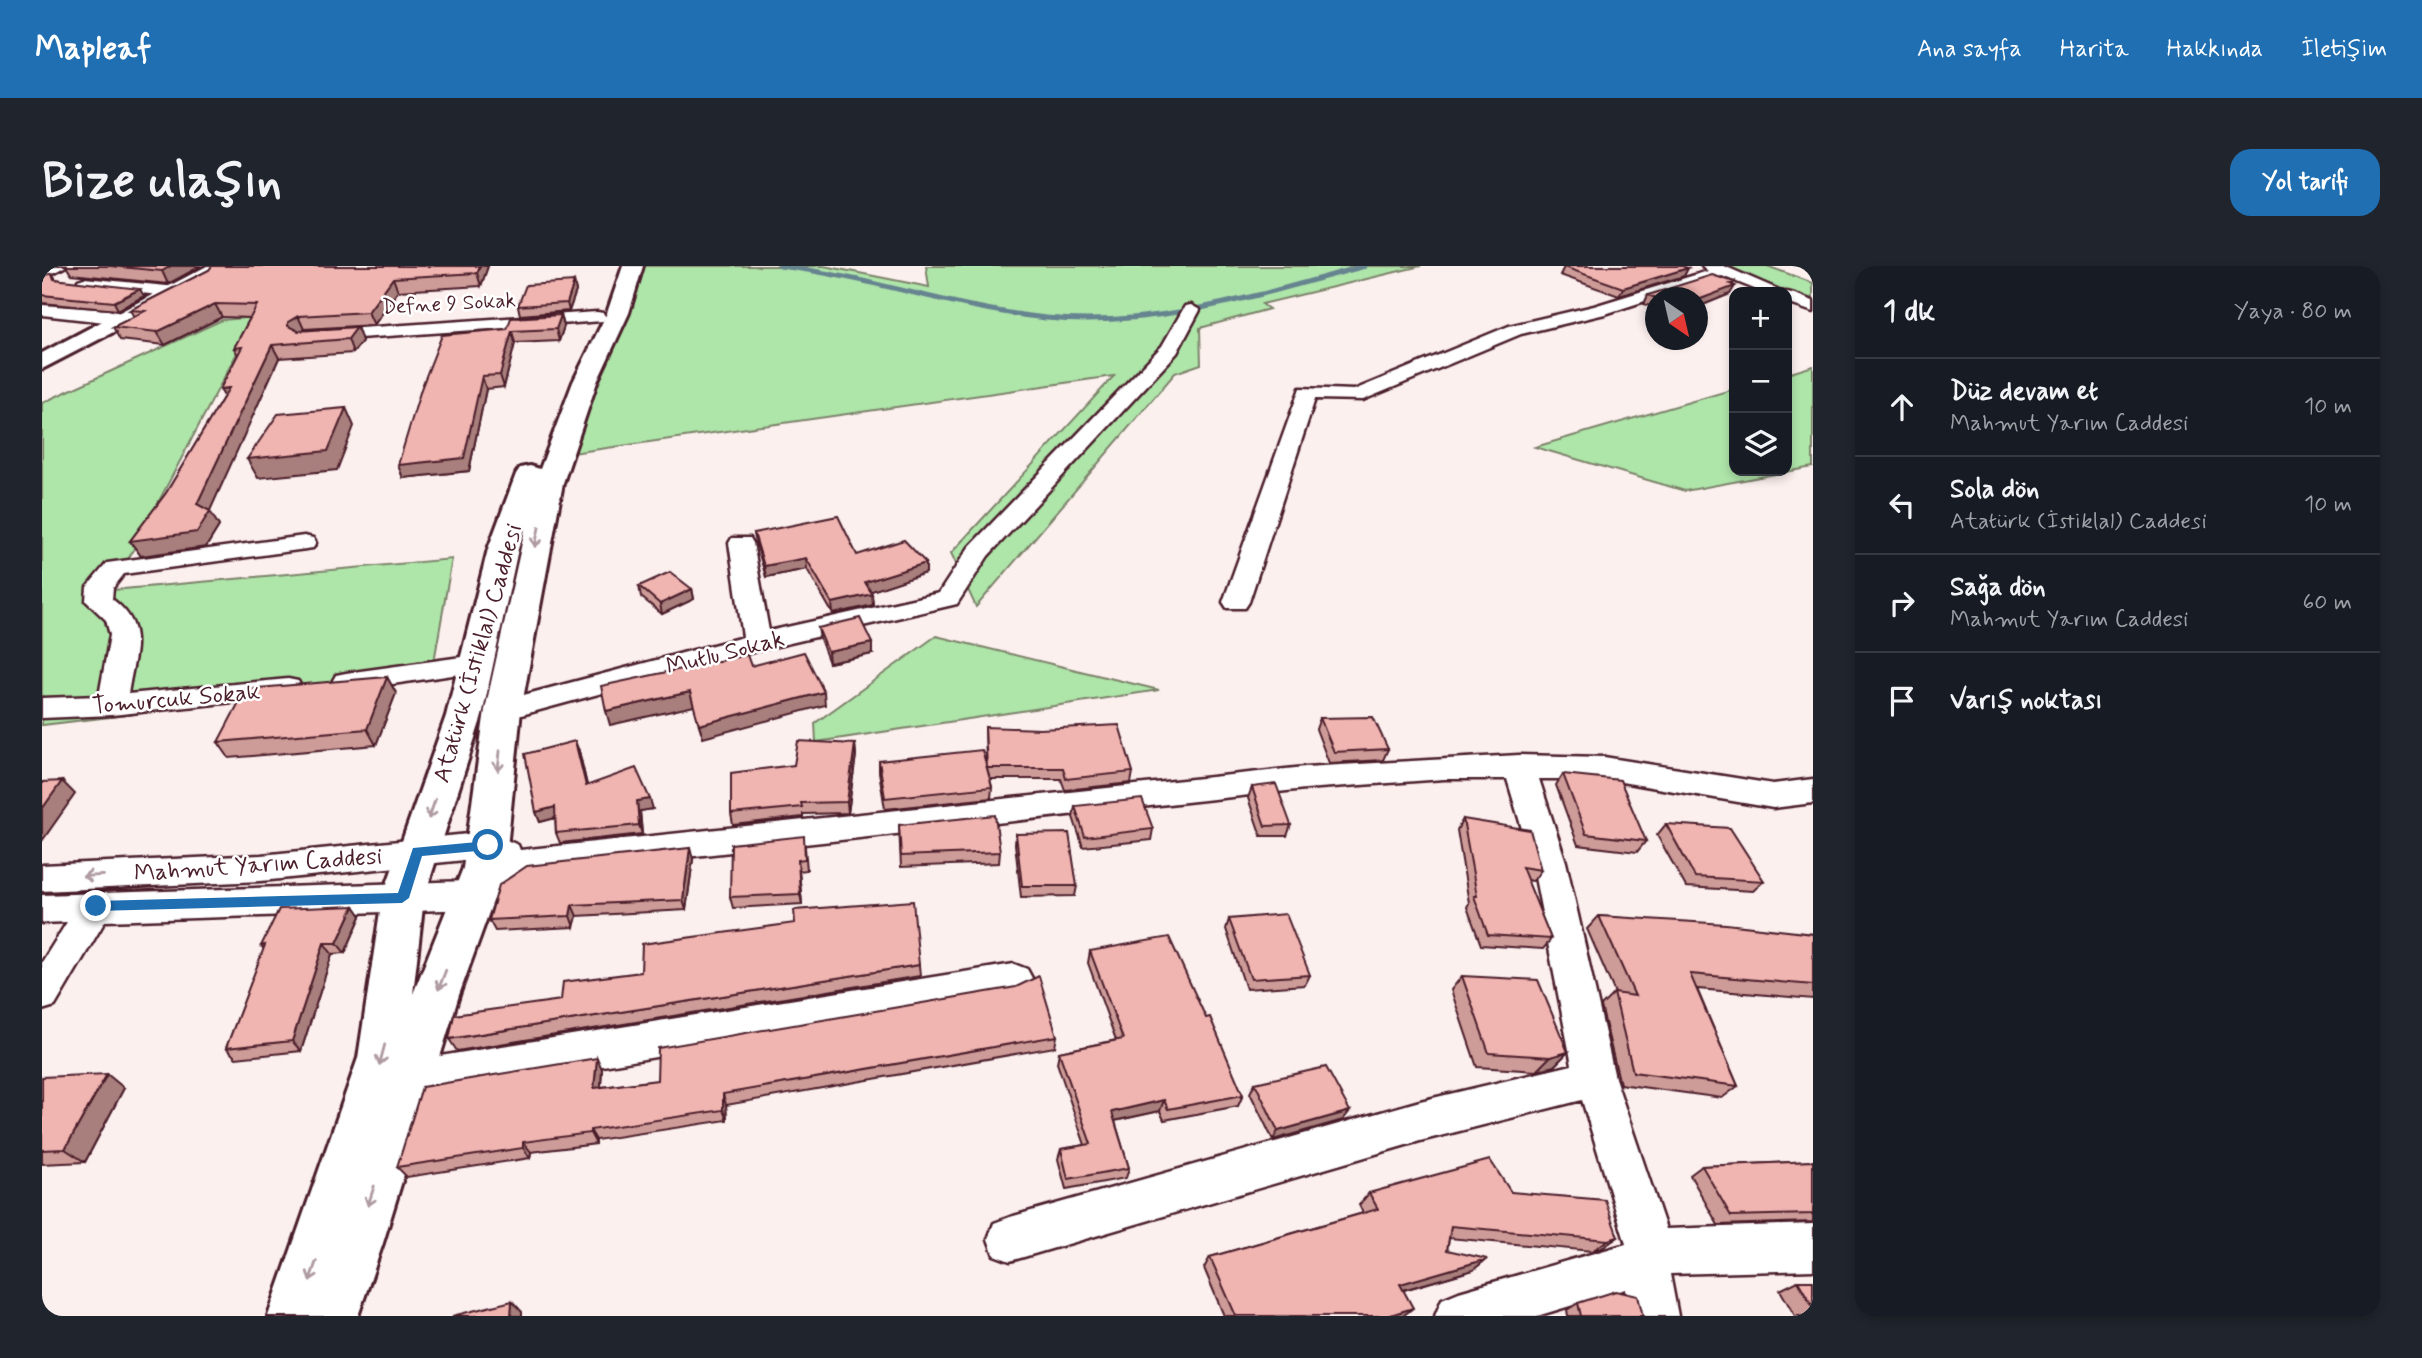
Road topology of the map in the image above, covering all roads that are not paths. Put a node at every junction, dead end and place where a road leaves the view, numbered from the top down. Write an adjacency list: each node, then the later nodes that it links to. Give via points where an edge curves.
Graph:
1 (1717, 269): 7 (street); 18 (street, via 1598,310 1515,330 1356,396 1307,392)
2 (214, 270): 6 (street)
3 (42, 274): 4 (street)
4 (61, 274): 6 (street)
5 (628, 278): 12 (street, Atatürk (İstiklal) Caddesi); 23 (street, Atatürk (İstiklal) Caddesi, one-way to 23, via 549,483)
6 (178, 282): 13 (street)
7 (1763, 287)
8 (1792, 299): 9 (street)
9 (1813, 307)
10 (42, 310): 13 (street)
11 (1191, 310): 19 (street, Mutlu Sokak, via 1170,349 978,552 948,600)
12 (597, 317): 14 (street, Defne 9 Sokak); 20 (street, Atatürk (İstiklal) Caddesi, via 545,431 503,549)
13 (122, 319): 15 (street)
14 (304, 337)
15 (42, 362)
16 (304, 543): 21 (street, via 116,568 100,587 99,601 119,617 123,635)
17 (741, 543): 19 (street)
18 (1236, 602)
19 (757, 642): 23 (street, Mutlu Sokak)
20 (476, 664): 21 (street, Tomurcuk Sokak); 27 (street, Atatürk (İstiklal) Caddesi, one-way to 27, via 464,716)
21 (112, 705): 22 (street, Tomurcuk Sokak)
22 (42, 708)
23 (503, 710): 26 (street, Atatürk (İstiklal) Caddesi, one-way to 26)
24 (1520, 766): 25 (street, via 1604,768 1773,796); 28 (street, via 1305,778); 36 (street, via 1549,862)
25 (1813, 791)
26 (488, 845): 27 (street, Mahmut Yarım Caddesi); 28 (street); 30 (street, Atatürk (İstiklal) Caddesi)
27 (418, 851): 29 (street, Mahmut Yarım Caddesi, one-way to 29, via 261,868); 31 (street, Atatürk (İstiklal) Caddesi)
28 (523, 862): 30 (street)
29 (42, 878)
30 (474, 895): 31 (street, Mahmut Yarım Caddesi); 37 (street, Atatürk (İstiklal) Caddesi, one-way to 37)
31 (402, 898): 32 (street, Mahmut Yarım Caddesi); 41 (street, Atatürk (İstiklal) Caddesi, one-way to 41, via 385,1048)
32 (96, 906): 33 (street, Mahmut Yarım Caddesi); 35 (street)
33 (42, 909)
34 (1014, 980): 37 (street)
35 (42, 994)
36 (1595, 1078): 38 (street, via 1420,1121); 40 (street)
37 (409, 1080): 42 (street, Atatürk (İstiklal) Caddesi, one-way to 42)
38 (1010, 1239)
39 (1813, 1247): 40 (street)
40 (1648, 1256): 43 (street); 44 (street)
41 (297, 1316)
42 (329, 1316)
43 (1458, 1316)
44 (1654, 1316)

